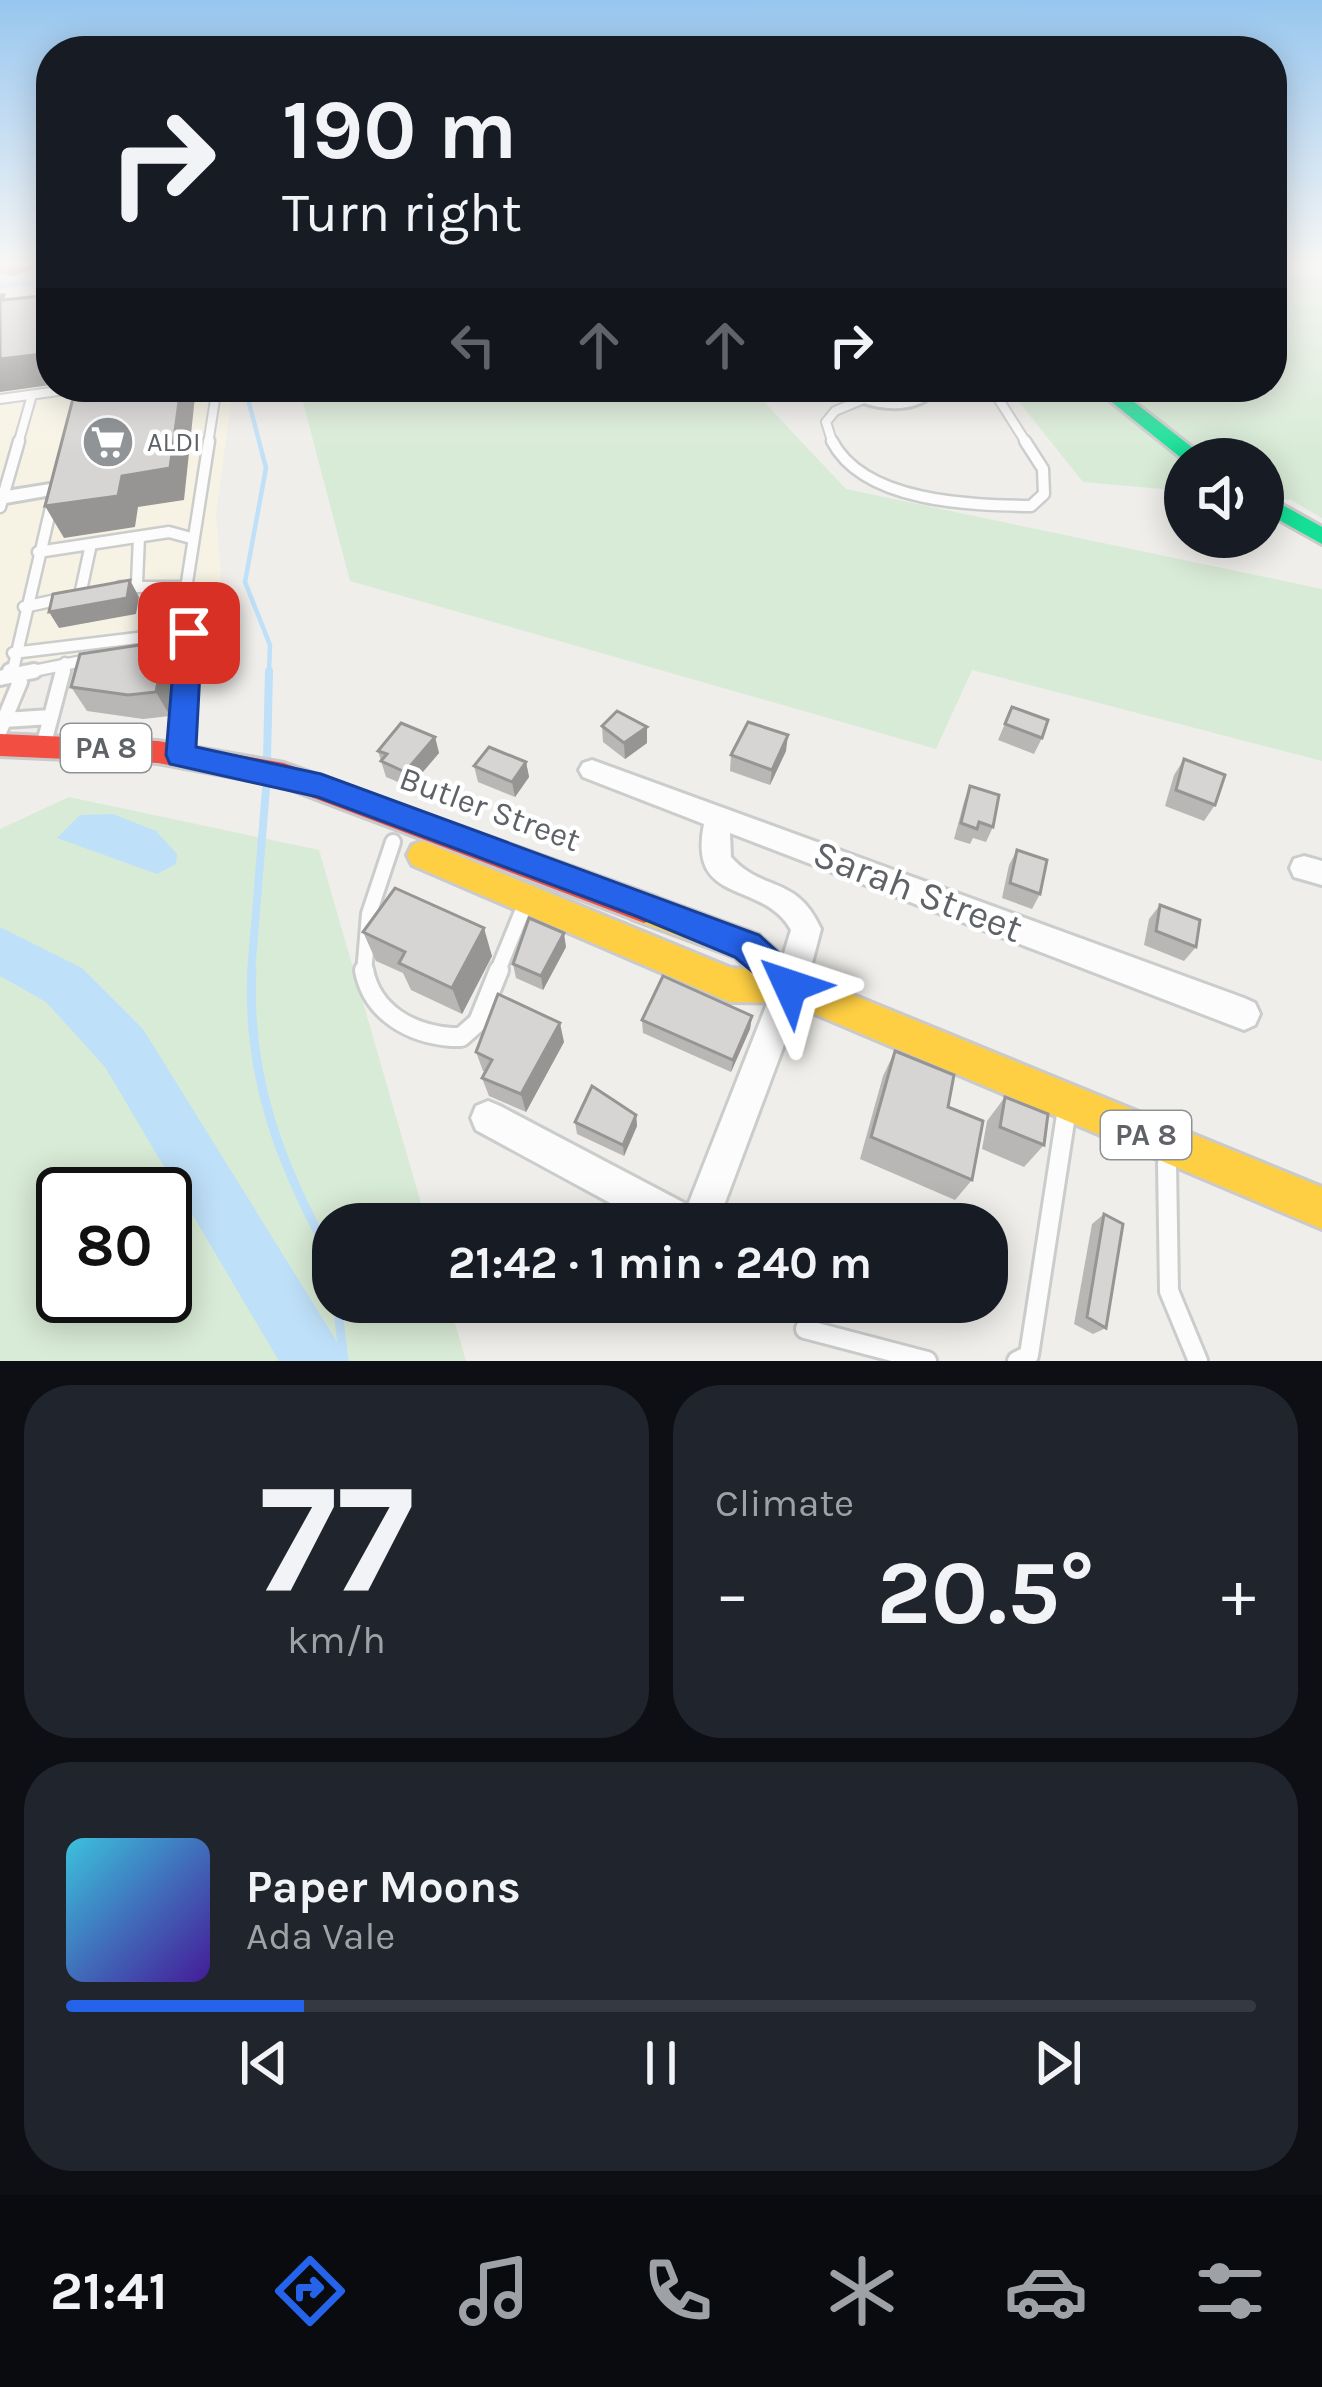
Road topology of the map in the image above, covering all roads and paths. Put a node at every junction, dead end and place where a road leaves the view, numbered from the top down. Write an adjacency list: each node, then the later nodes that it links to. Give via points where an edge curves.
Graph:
1 (36, 394): 2 (lane)
2 (32, 395): 3 (lane); 12 (lane)
3 (0, 399)
4 (77, 402): 9 (lane)
5 (214, 402): 16 (lane)
6 (850, 402): 7 (lane, via 826,422 851,466 916,492 980,506 1031,506 1044,494 1043,470)
7 (1001, 402)
8 (1122, 402): 10 (main road)
9 (76, 408)
10 (1169, 438)
11 (58, 479): 12 (street); 18 (lane)
12 (1, 501)
13 (1284, 514): 15 (main road)
14 (139, 536): 16 (lane); 17 (lane); 19 (lane)
15 (1322, 537)
16 (191, 538): 20 (lane)
17 (92, 544): 18 (lane); 21 (lane)
18 (38, 552): 22 (lane)
19 (137, 583): 20 (lane); 21 (lane)
20 (184, 586): 23 (lane, via 182,621)
21 (80, 595): 22 (lane)
22 (24, 607): 24 (lane)
23 (173, 629): 24 (lane); 25 (lane, via 189,633)
24 (9, 645): 27 (lane)
25 (190, 647): 26 (lane); 31 (lane)
26 (65, 663): 27 (lane); 28 (lane)
27 (5, 675): 29 (lane, via 20,682)
28 (51, 717): 29 (lane); 30 (lane)
29 (1, 732): 30 (main road, Butler Street / PA 8)
30 (44, 745): 31 (main road, Butler Street / PA 8)
31 (181, 755): 34 (main road, Butler Street / PA 8)
32 (0, 767): 34 (main road, Butler Street / PA 8)
33 (592, 770): 35 (street, Sarah Street)
34 (210, 773): 36 (main road, Butler Street / PA 8); 38 (main road, Butler Street / PA 8, via 321,786 747,946)
35 (719, 816): 38 (street, via 712,845 724,873 791,904 803,920 805,943); 39 (street, Sarah Street)
36 (393, 842): 37 (main road, Butler Street / PA 8); 37 (lane, via 361,942 365,987 376,1008 415,1030 461,1037 478,1022)
37 (527, 899): 38 (main road, Butler Street / PA 8, via 730,986)
38 (790, 986): 40 (main road, Butler Street / PA 8); 44 (street)
39 (1244, 1014)
40 (1069, 1102): 42 (main road, Butler Street / PA 8); 48 (lane, via 1029,1355)
41 (488, 1118): 43 (street)
42 (1167, 1144): 45 (main road, Butler Street / PA 8); 49 (lane, via 1169,1291)
43 (647, 1203)
44 (707, 1203)
45 (1322, 1208)
46 (805, 1329): 47 (lane)
47 (926, 1361)
48 (1018, 1361)
49 (1198, 1361)

